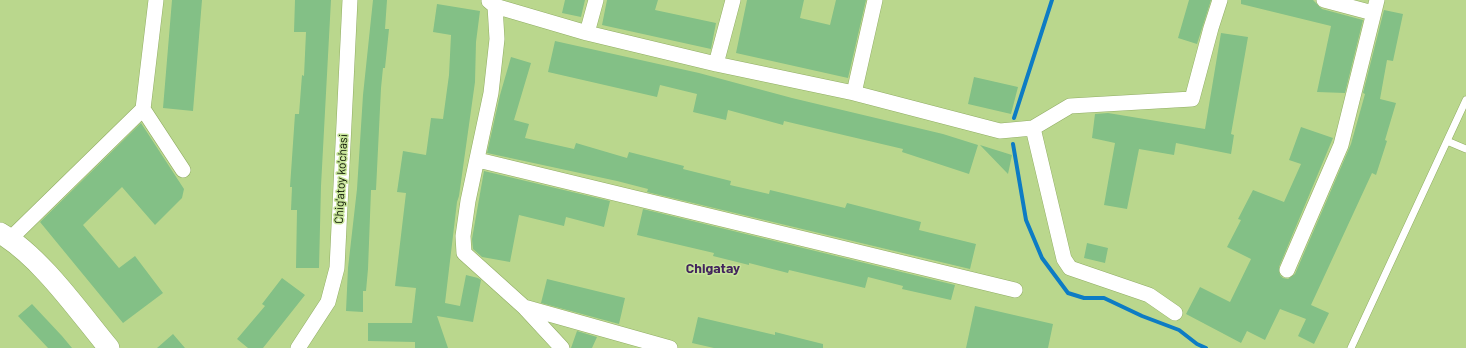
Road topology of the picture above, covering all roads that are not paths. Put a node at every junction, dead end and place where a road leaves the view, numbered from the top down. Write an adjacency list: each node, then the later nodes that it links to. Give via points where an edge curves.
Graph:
1 (156, 0): 14 (street)
2 (350, 0): 26 (street, Chig'atoy ko'chasi, via 337,268 328,302)
3 (596, 0): 10 (street)
4 (732, 0): 11 (street)
5 (876, 0): 12 (street)
6 (1220, 0): 15 (street, via 1192,99 1070,106)
7 (1324, 0): 9 (street)
8 (491, 3): 10 (street); 18 (street, via 498,39)
9 (1375, 7): 21 (street, via 1341,145)
10 (587, 32): 11 (street)
11 (716, 64): 12 (street)
12 (854, 93): 15 (street, via 1000,131)
13 (1466, 100): 16 (lane)
14 (143, 109): 19 (street); 20 (street)
15 (1033, 128): 24 (street, via 1064,259 1070,268 1149,295)
16 (1447, 140): 17 (lane); 29 (lane)
17 (1466, 149)
18 (478, 160): 22 (street); 23 (street, via 468,201 463,236 464,253)
19 (183, 170)
20 (5, 236): 25 (main road, via 42,268)
21 (1286, 270)
22 (1015, 290)
23 (524, 307): 27 (street); 28 (street)
24 (1174, 313)
25 (110, 348)
26 (298, 348)
27 (562, 348)
28 (670, 348)
29 (1351, 348)

